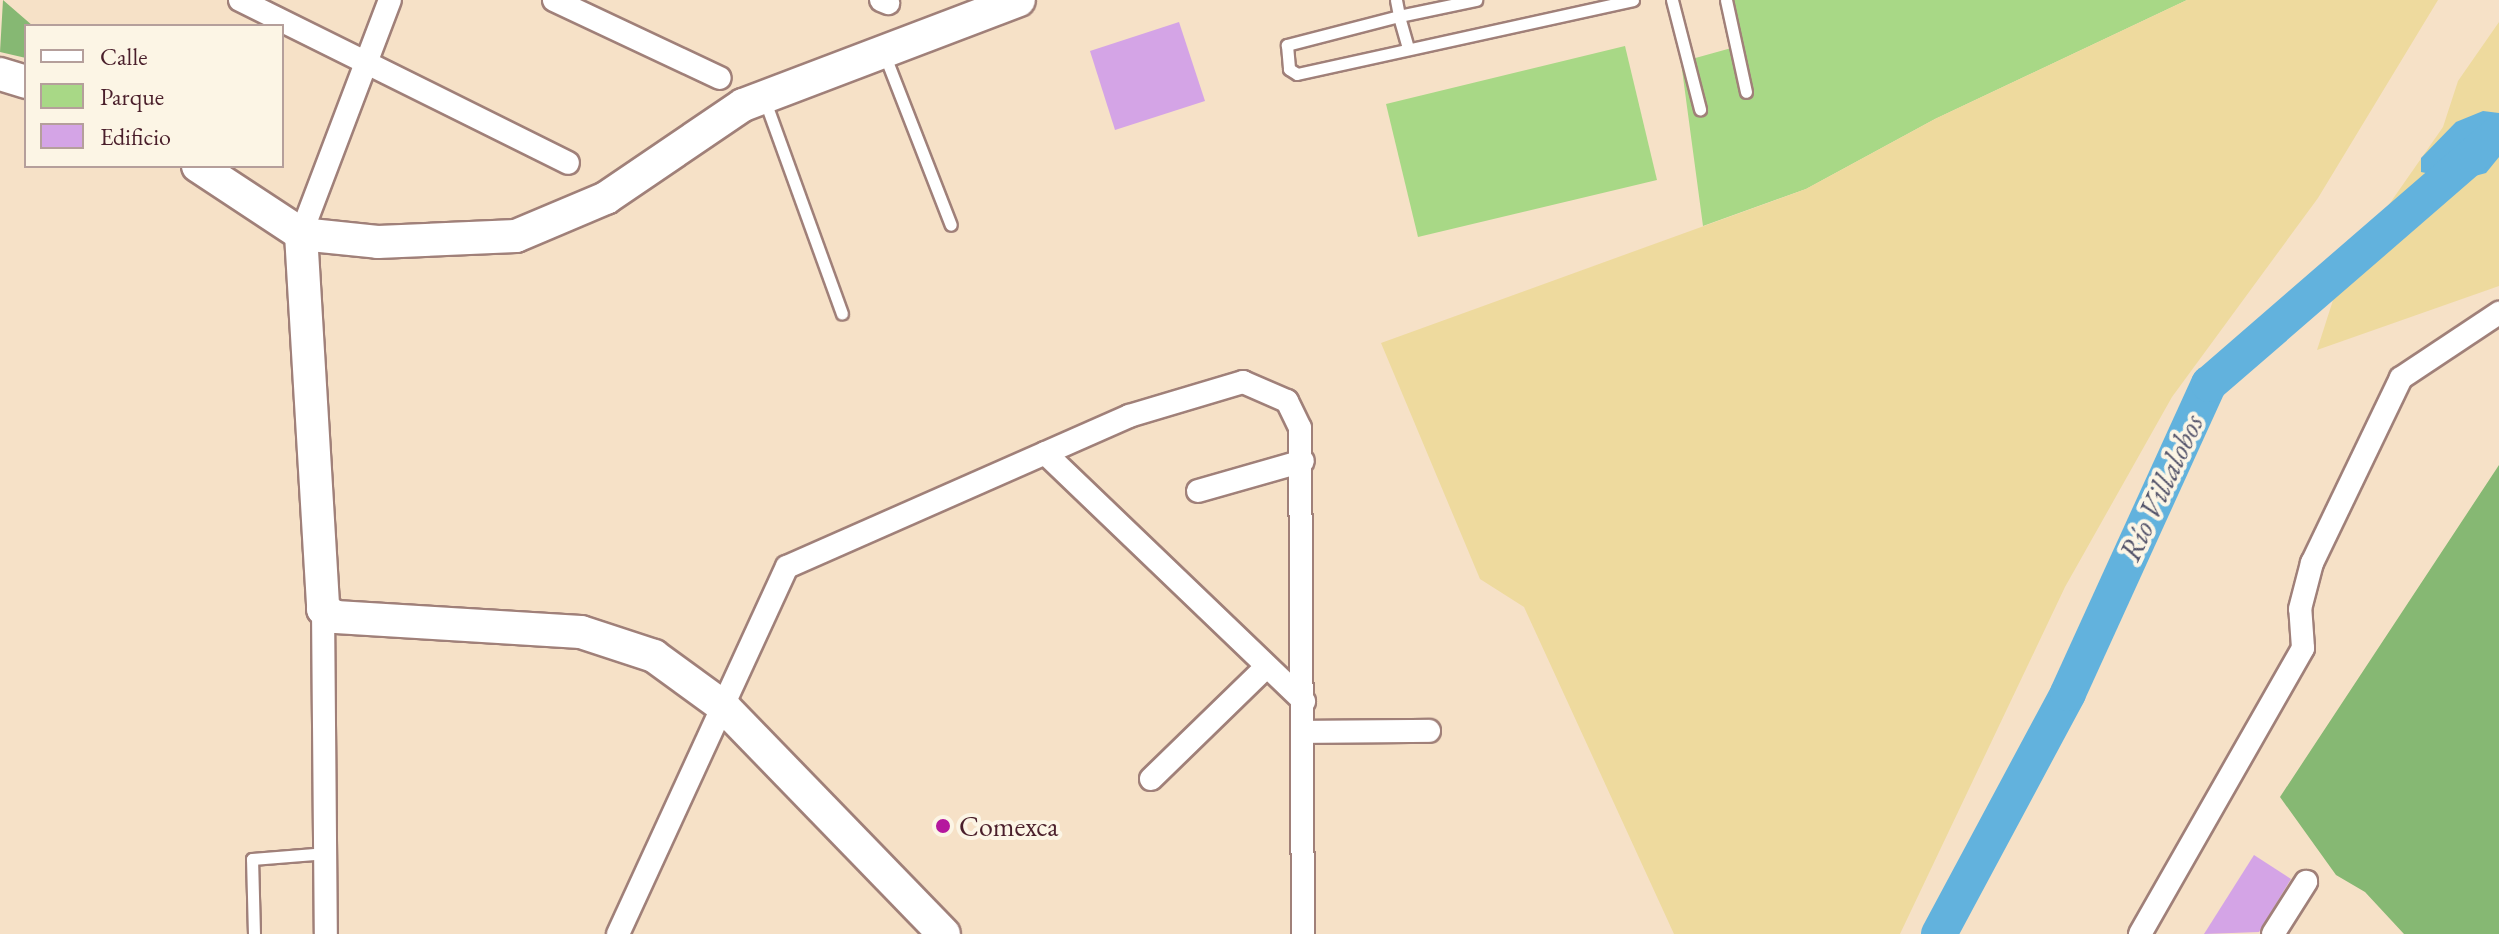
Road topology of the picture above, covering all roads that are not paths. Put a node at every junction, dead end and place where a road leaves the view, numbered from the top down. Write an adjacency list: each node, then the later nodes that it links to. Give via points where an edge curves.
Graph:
1 (240, 0): 14 (street)
2 (390, 0): 14 (street)
3 (554, 0): 16 (street)
4 (1019, 0): 13 (main road)
5 (1396, 0): 11 (lane)
6 (1476, 0): 11 (lane)
7 (1633, 0): 10 (lane)
8 (1672, 0): 20 (lane)
9 (1726, 0): 18 (lane)
10 (1599, 4): 12 (lane)
11 (1399, 16): 12 (lane); 12 (lane, via 1287,45 1289,69 1297,74)
12 (1408, 48)
13 (883, 52): 19 (main road); 23 (lane)
14 (365, 63): 21 (street); 24 (street)
15 (0, 74): 17 (main road)
16 (720, 78)
17 (24, 81)
18 (1746, 92)
19 (764, 97): 24 (main road, via 546,229 378,242); 26 (lane)
20 (1700, 109)
21 (568, 163)
22 (201, 168): 24 (main road)
23 (951, 225)
24 (301, 234): 30 (main road)
25 (2499, 313): 44 (street, via 2401,378 2312,563 2300,609 2303,648)
26 (842, 314)
27 (1045, 453): 28 (street, via 1129,416 1243,382 1287,401 1300,428); 31 (street); 33 (street, via 787,567)
28 (1303, 461): 29 (street); 32 (street)
29 (1198, 491)
30 (323, 609): 33 (main road, via 336,617 581,632 618,641 686,675); 37 (street)
31 (1265, 668): 32 (street); 36 (street)
32 (1304, 701): 35 (street)
33 (724, 707): 41 (street); 42 (main road)
34 (1429, 731): 35 (street)
35 (1304, 732): 43 (street)
36 (1151, 779)
37 (328, 853): 39 (lane, via 252,859); 40 (street)
38 (2306, 882): 45 (street)
39 (254, 934)
40 (326, 934)
41 (618, 934)
42 (944, 934)
43 (1303, 934)
44 (2140, 934)
45 (2273, 934)

